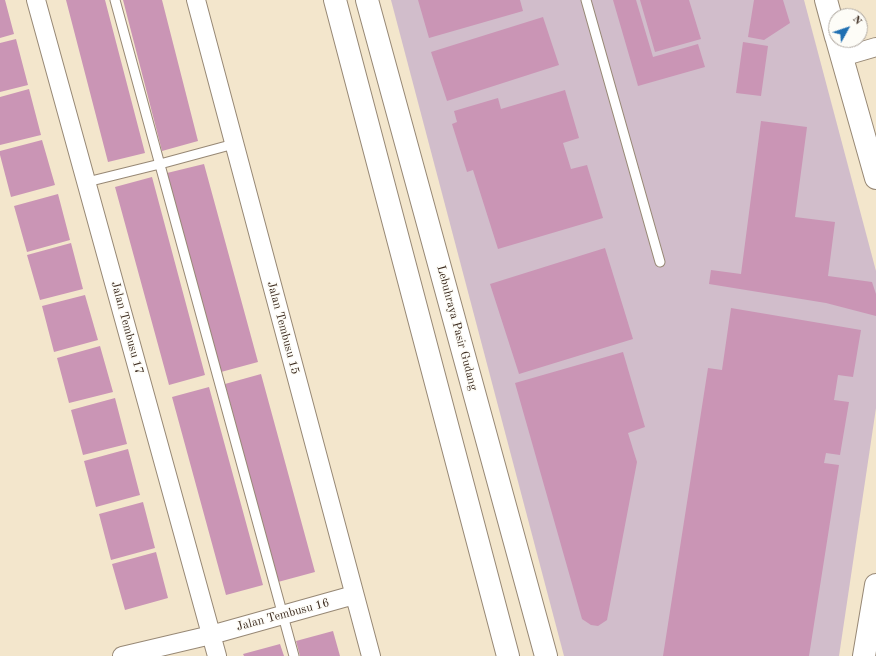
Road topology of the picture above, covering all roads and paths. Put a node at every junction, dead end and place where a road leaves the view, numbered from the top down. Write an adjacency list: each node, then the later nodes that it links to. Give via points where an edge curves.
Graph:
1 (36, 0): 11 (street, Jalan Tembusu 17)
2 (115, 0): 9 (lane)
3 (196, 0): 8 (street, Jalan Tembusu 15)
4 (335, 0): 21 (main road)
5 (367, 0): 22 (main road, Lebuhraya Pasir Gudang)
6 (586, 0): 12 (lane)
7 (839, 48): 10 (main road)
8 (234, 144): 9 (lane); 14 (street, Jalan Tembusu 15)
9 (160, 164): 11 (lane); 15 (lane)
10 (876, 178)
11 (87, 182): 16 (street, Jalan Tembusu 17)
12 (660, 262)
13 (876, 585): 23 (main road)
14 (354, 595): 15 (street, Jalan Tembusu 16); 20 (street, Jalan Tembusu 15)
15 (282, 615): 16 (street, Jalan Tembusu 16); 19 (lane)
16 (211, 635): 17 (street, Jalan Tembusu 16); 18 (street, Jalan Tembusu 17)
17 (122, 656)
18 (217, 656)
19 (294, 656)
20 (371, 656)
21 (508, 656)
22 (546, 656)
23 (864, 656)

